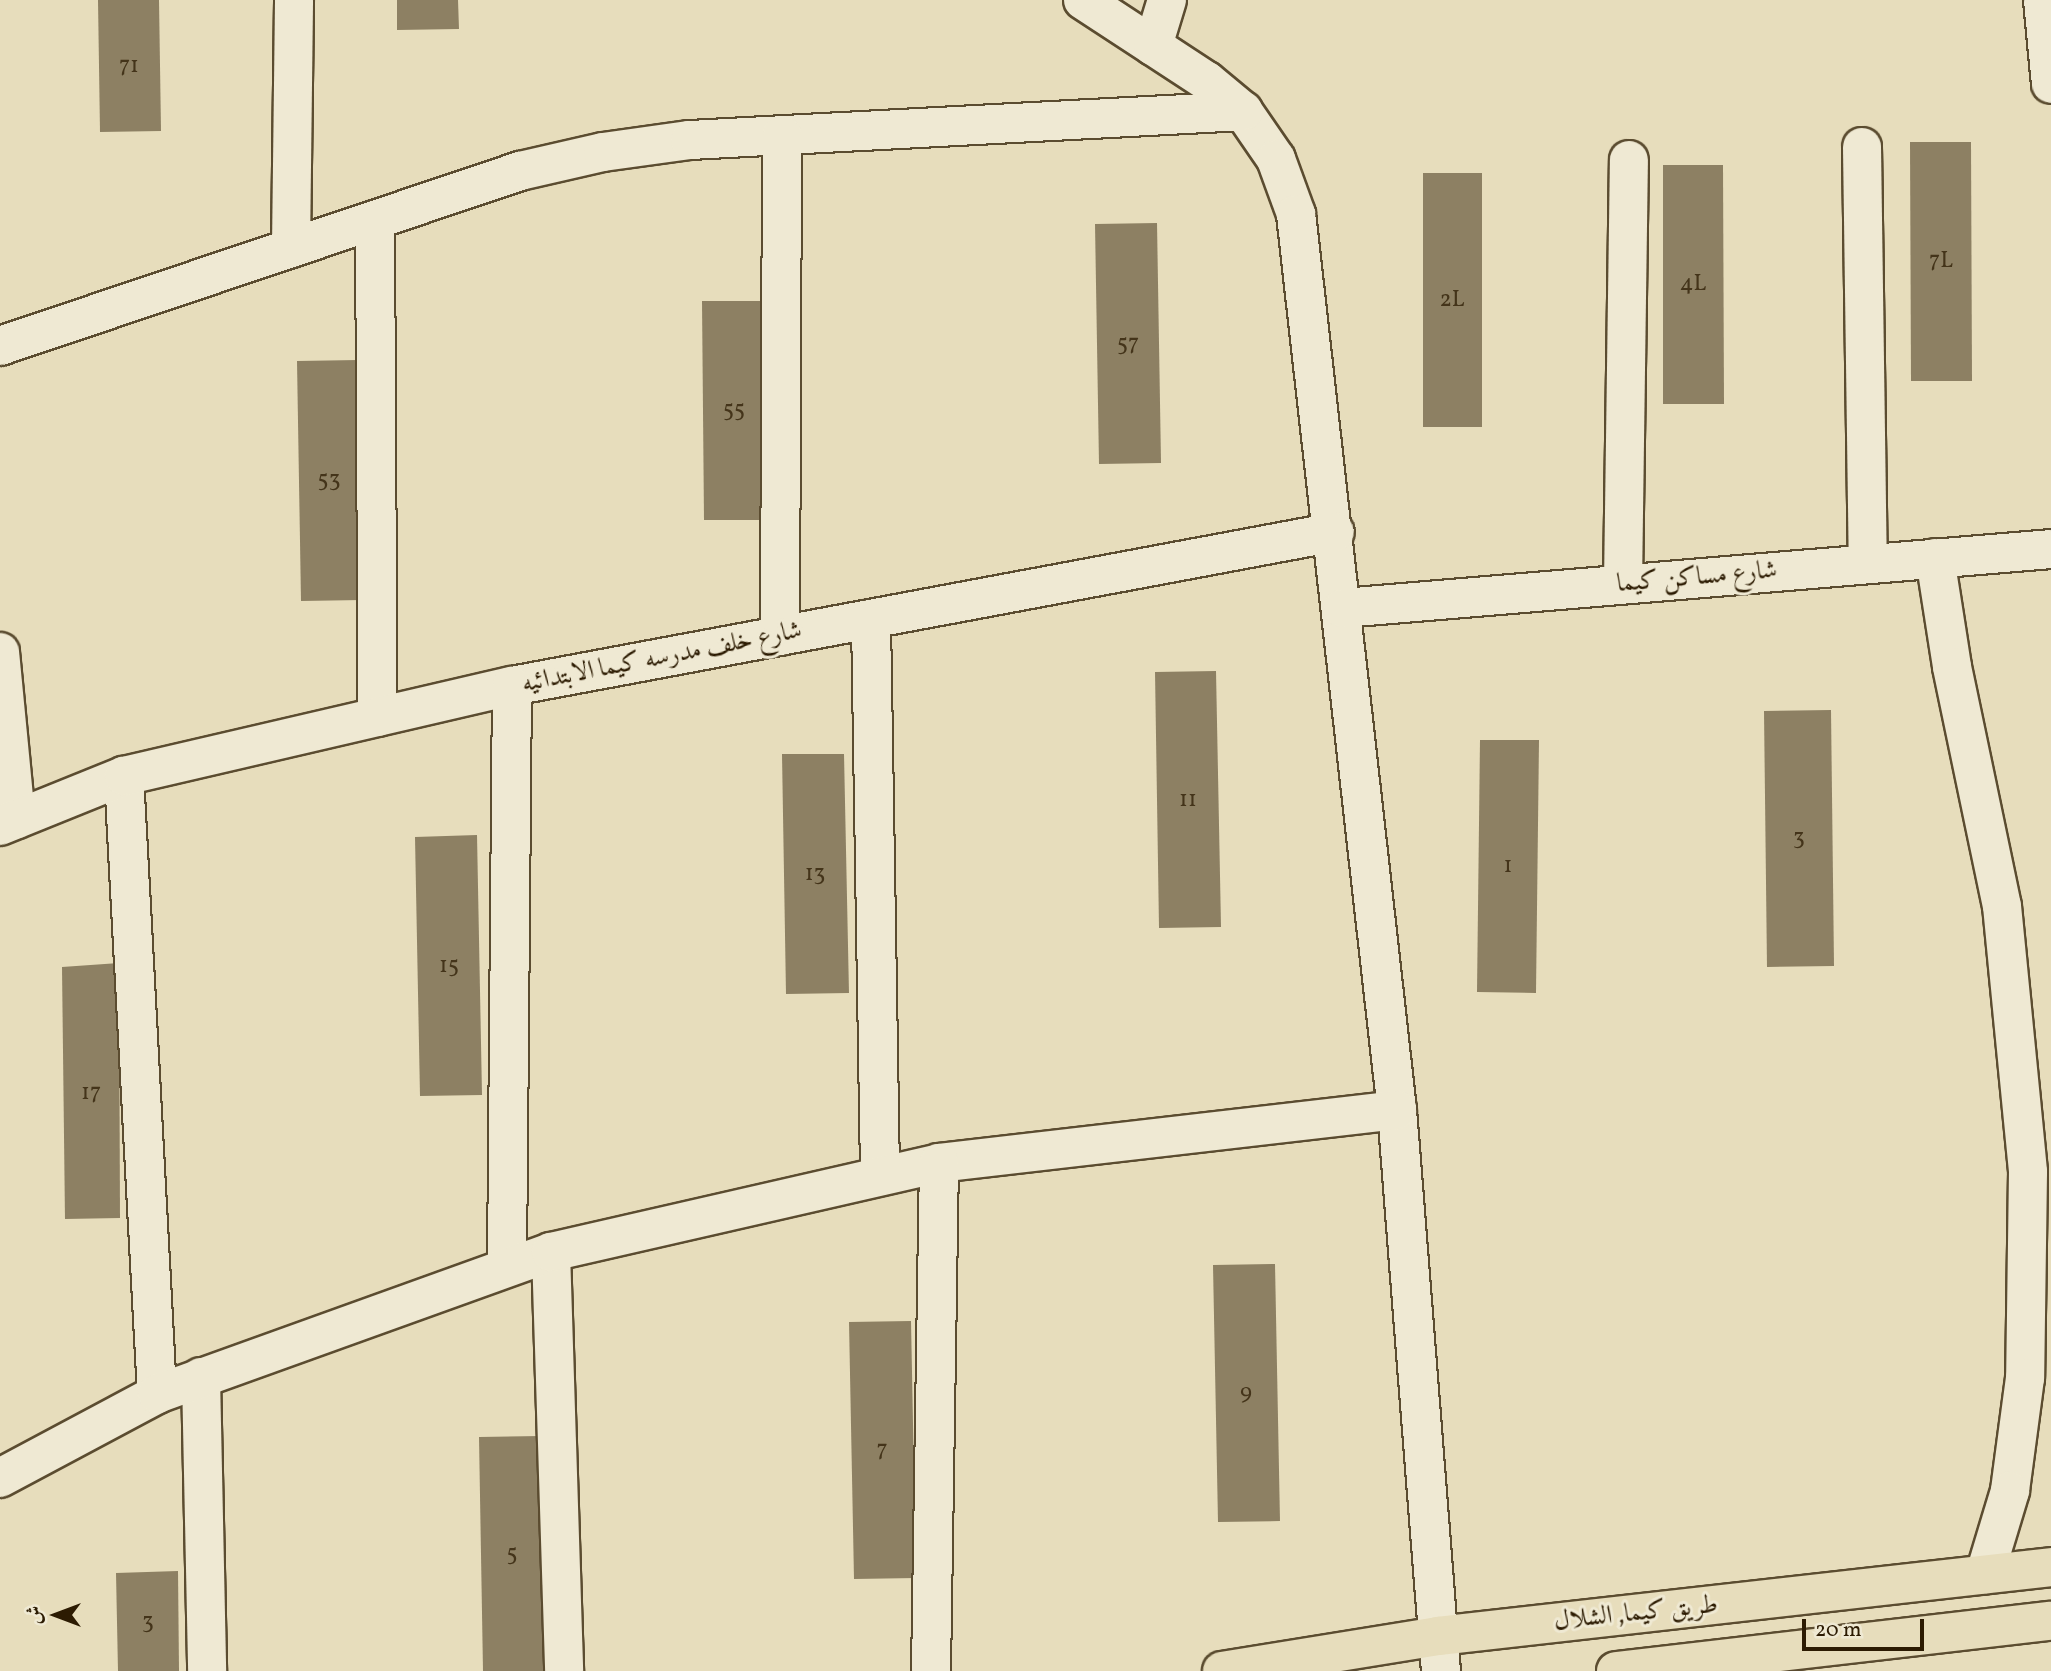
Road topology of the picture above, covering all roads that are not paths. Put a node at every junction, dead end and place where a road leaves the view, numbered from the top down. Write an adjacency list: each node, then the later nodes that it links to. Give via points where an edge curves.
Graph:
1 (294, 0): 12 (street)
2 (1083, 0): 5 (street)
3 (1167, 0): 5 (street)
4 (2043, 0): 6 (street)
5 (1153, 46): 7 (street)
6 (2051, 84)
7 (1243, 111): 8 (street); 14 (street, via 1276,159 1296,214)
8 (782, 135): 11 (street, via 691,140 603,152 520,172); 21 (street)
9 (1862, 147): 17 (street)
10 (1629, 160): 18 (street)
11 (375, 220): 12 (street); 24 (street)
12 (291, 248): 13 (street)
13 (0, 346)
14 (1335, 532): 19 (street); 20 (street, شارع خلف مدرسه كيما الابتدائيه)
15 (2051, 549): 16 (street, شارع مساكن كيما)
16 (1935, 558): 17 (street, شارع مساكن كيما); 29 (street, via 1952,667 2001,905)
17 (1868, 564): 18 (street, شارع مساكن كيما)
18 (1623, 584): 19 (street, شارع مساكن كيما)
19 (1343, 608): 27 (street)
20 (871, 619): 21 (street, شارع خلف مدرسه كيما الابتدائيه); 30 (street)
21 (780, 636): 23 (street, شارع خلف مدرسه كيما الابتدائيه)
22 (0, 652): 26 (street)
23 (512, 687): 24 (street, شارع خلف مدرسه كيما الابتدائيه); 32 (street)
24 (378, 717): 25 (street, شارع خلف مدرسه كيما الابتدائيه)
25 (124, 776): 26 (street, شارع خلف مدرسه كيما الابتدائيه); 34 (street)
26 (8, 822)
27 (1397, 1110): 28 (street); 39 (street)
28 (939, 1163): 30 (street); 42 (street)
29 (2039, 1171): 37 (street, via 2025,1378 2010,1491)
30 (880, 1176): 31 (street)
31 (551, 1252): 32 (street); 41 (street)
32 (507, 1265): 33 (street)
33 (201, 1377): 34 (street); 40 (street)
34 (157, 1394): 35 (street)
35 (0, 1478)
36 (2051, 1567): 37 (highway, طريق كيما, الشلال)
37 (1985, 1574): 39 (highway, طريق كيما, الشلال)
38 (2051, 1621): 44 (highway, طريق كيما, الشلال)
39 (1439, 1653): 43 (highway, طريق كيما, الشلال)
40 (206, 1671)
41 (564, 1671)
42 (931, 1671)
43 (1222, 1671)
44 (1616, 1671)

